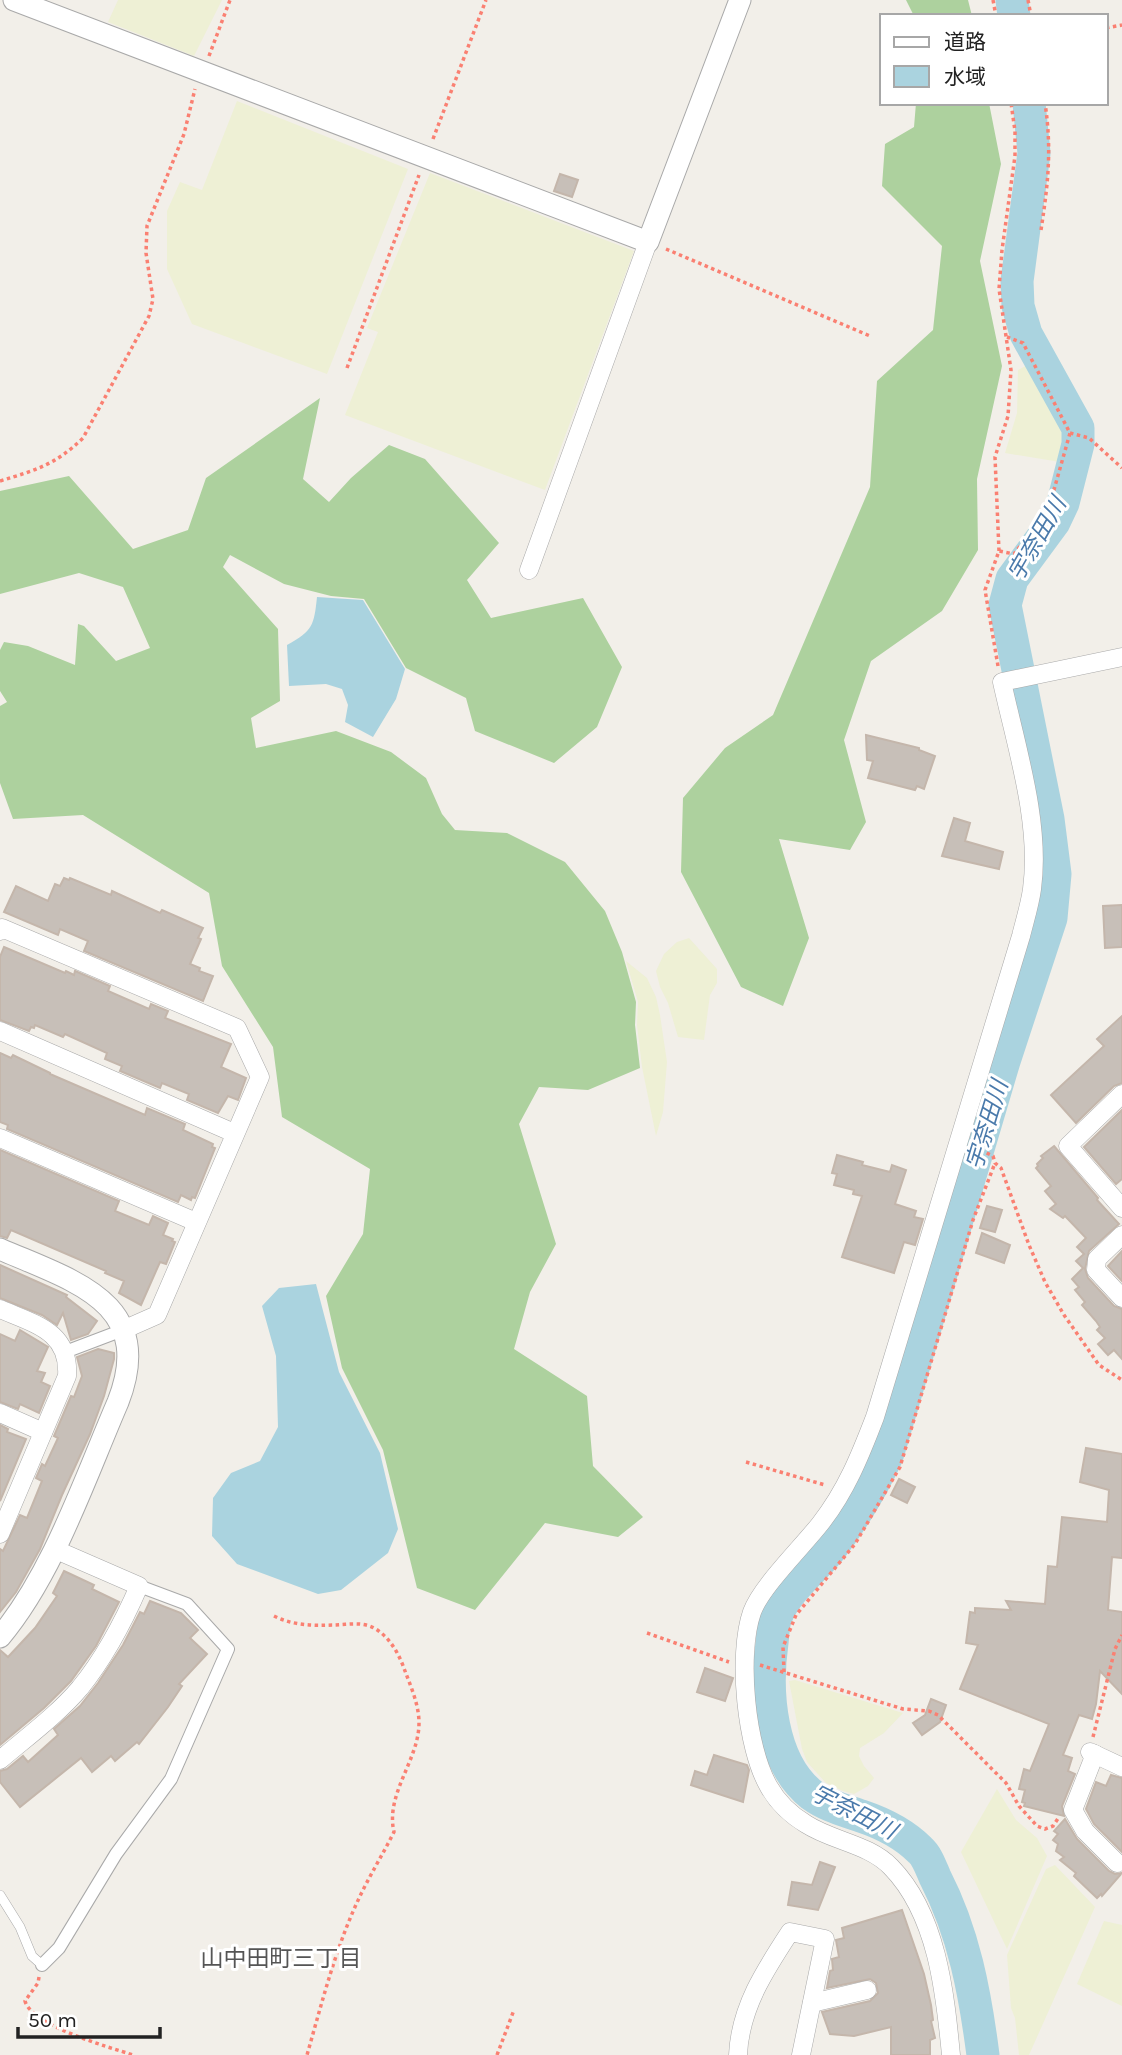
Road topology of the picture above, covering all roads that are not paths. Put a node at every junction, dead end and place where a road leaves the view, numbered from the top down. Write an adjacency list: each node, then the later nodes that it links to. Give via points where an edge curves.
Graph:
1 (14, 0): 3 (street)
2 (740, 0): 3 (street)
3 (648, 242): 4 (street)
4 (529, 570)
5 (1122, 657): 34 (street, via 1004,681 1031,825 1034,859 1029,906 860,1456 820,1524 764,1591 752,1610 747,1631 748,1713 768,1786 779,1802 809,1826 890,1865 919,1907 946,2004)
6 (0, 931): 9 (street, via 2,928 237,1028 260,1077)
7 (0, 1031): 9 (street)
8 (1122, 1094): 11 (street, via 1068,1146)
9 (234, 1133): 12 (street)
10 (0, 1138): 12 (street)
11 (1122, 1208)
12 (196, 1222): 17 (street, via 157,1315)
13 (1122, 1235): 15 (street, via 1097,1259 1096,1270)
14 (0, 1249): 17 (street, via 95,1293)
15 (1122, 1298)
16 (0, 1309): 18 (street, via 54,1335)
17 (123, 1330): 18 (street); 22 (street, via 127,1380)
18 (65, 1352): 20 (street, via 67,1376)
19 (0, 1413): 20 (street)
20 (43, 1432): 21 (street)
21 (2, 1525)
22 (54, 1549): 23 (street); 24 (street, via 25,1604)
23 (139, 1586): 25 (street, via 121,1627 79,1689); 29 (street, via 187,1604 228,1649 171,1779 116,1854 59,1948)
24 (0, 1637)
25 (0, 1760)
26 (1122, 1767): 27 (street, via 1092,1753 1073,1810 1085,1831)
27 (1117, 1863)
28 (0, 1895): 29 (lane, via 32,1956)
29 (42, 1965)
30 (867, 1990): 31 (street)
31 (812, 2003): 32 (street, via 825,1939 790,1932 761,1976 746,2012); 33 (street)
32 (738, 2055)
33 (801, 2055)
34 (951, 2055)

